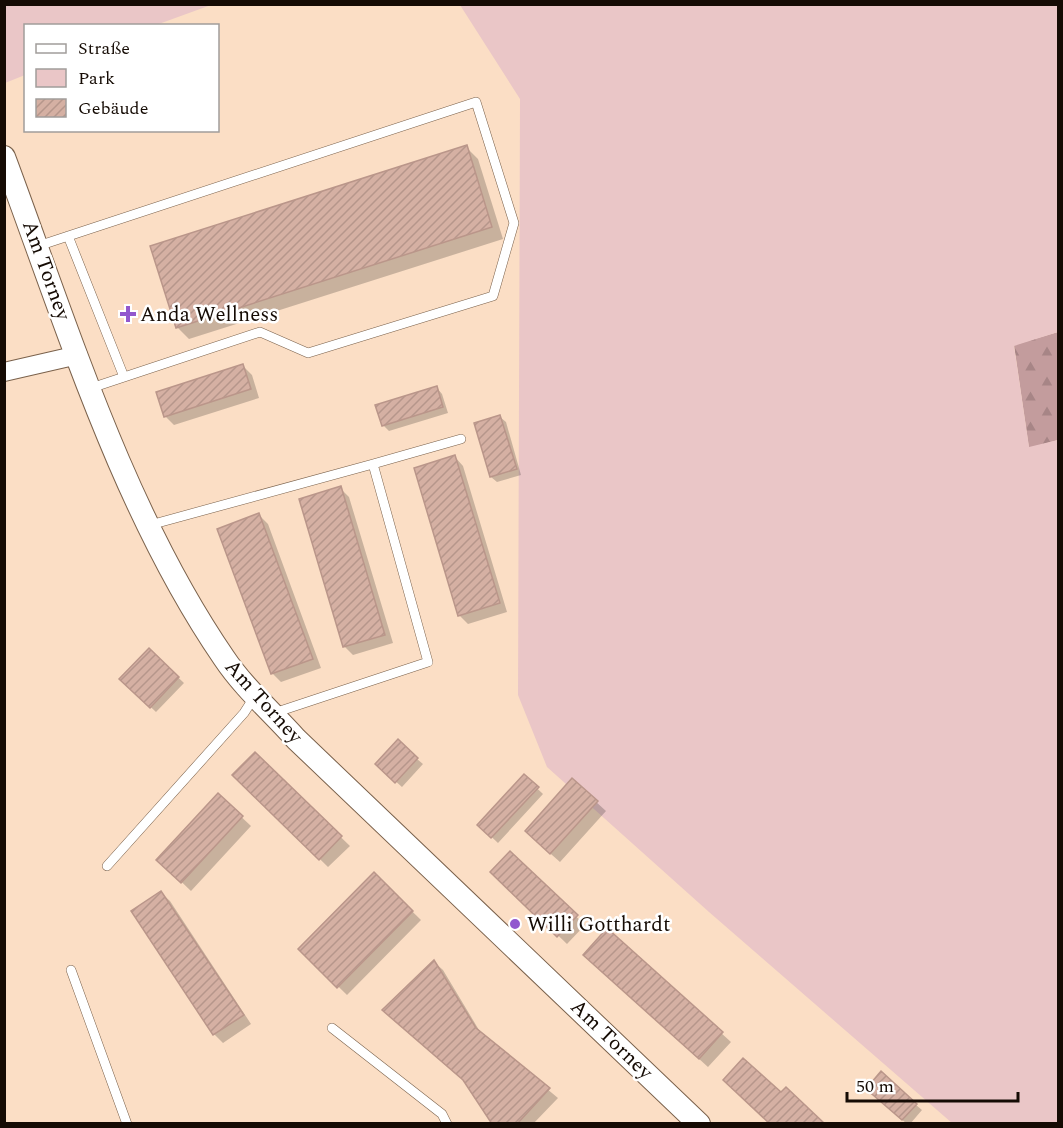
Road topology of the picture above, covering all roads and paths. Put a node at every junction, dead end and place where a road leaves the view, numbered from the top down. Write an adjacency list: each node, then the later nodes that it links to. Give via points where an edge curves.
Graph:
1 (4, 157): 3 (street, Am Torney)
2 (68, 236): 3 (lane); 6 (lane); 6 (lane, via 476,102 514,224 493,296 308,353 260,332)
3 (38, 246): 4 (street, Am Torney)
4 (78, 355): 5 (street); 7 (street, Am Torney)
5 (4, 372)
6 (124, 377): 7 (lane)
7 (91, 388): 10 (street, Am Torney, via 120,463)
8 (461, 439): 9 (lane)
9 (373, 464): 10 (lane); 12 (lane, via 428,662)
10 (150, 525): 11 (street, Am Torney, via 180,588 225,659)
11 (255, 696): 12 (street, Am Torney); 13 (lane)
12 (274, 713): 18 (street, Am Torney, via 296,739)
13 (107, 866)
14 (70, 970): 16 (lane)
15 (332, 1029): 17 (lane, via 442,1114)
16 (127, 1124)
17 (447, 1124)
18 (699, 1124)

